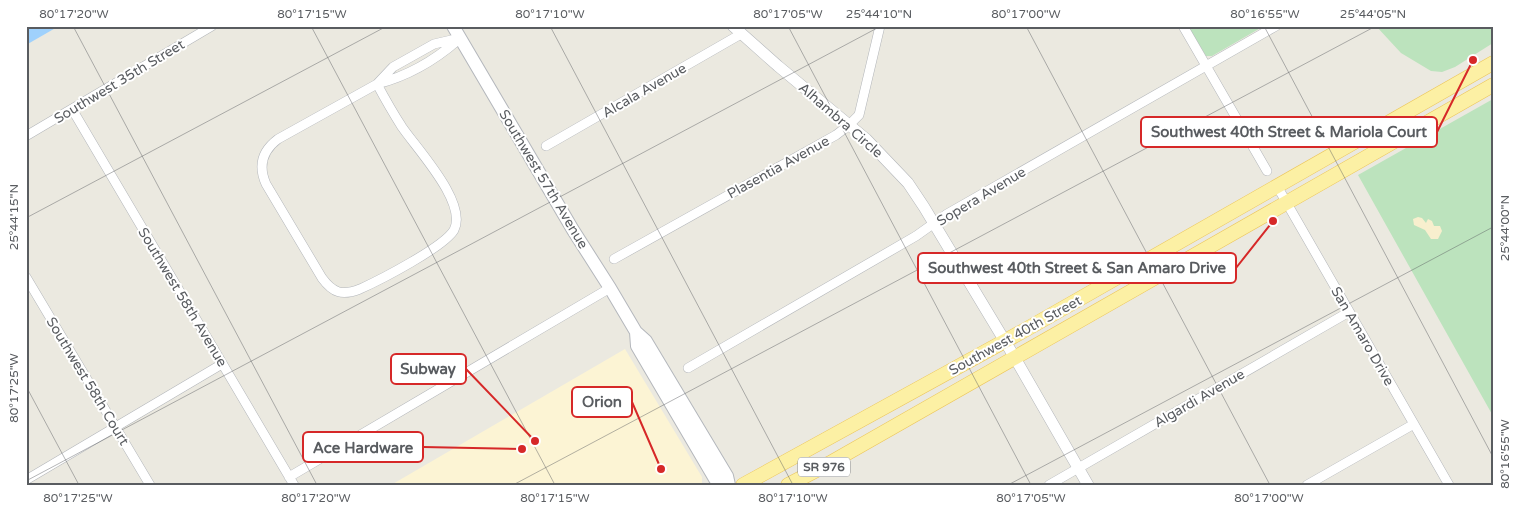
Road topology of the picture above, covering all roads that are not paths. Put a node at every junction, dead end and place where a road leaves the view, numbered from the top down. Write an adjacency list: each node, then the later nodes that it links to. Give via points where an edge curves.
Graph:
1 (212, 26): 12 (street, Southwest 35th Street)
2 (453, 26): 7 (main road, Southwest 57th Avenue)
3 (880, 26): 13 (street, Plasentia Avenue, via 859,115)
4 (1184, 26): 9 (street)
5 (1276, 26): 9 (street, Sopera Avenue)
6 (737, 30): 13 (street, Alhambra Circle); 15 (street, Alcala Avenue)
7 (460, 38): 10 (street, via 434,44 393,67); 22 (main road, Southwest 57th Avenue)
8 (1493, 63): 17 (main road, Southwest 40th Street / SR 976)
9 (1206, 66): 16 (street); 19 (street, Sopera Avenue)
10 (377, 84): 10 (street, via 278,139 267,148 262,159 266,184 322,278 332,290 340,293 360,289 424,254 447,238 455,225 455,210 449,195 403,129)
11 (1493, 85): 18 (main road, Southwest 40th Street / SR 976)
12 (72, 109): 14 (street, Southwest 35th Street); 27 (street, Southwest 58th Avenue)
13 (849, 125): 19 (street, Alhambra Circle, via 901,175); 20 (street, Plasentia Avenue)
14 (26, 136)
15 (546, 146)
16 (1267, 171)
17 (1277, 186): 18 (street, San Amaro Drive); 25 (main road, Southwest 40th Street / SR 976)
18 (1286, 203): 23 (street, San Amaro Drive); 26 (main road, Southwest 40th Street / SR 976)
19 (934, 223): 25 (street, Alhambra Circle); 28 (street, Sopera Avenue)
20 (614, 259)
21 (26, 277): 32 (street, Southwest 58th Court)
22 (610, 288): 24 (main road, Southwest 57th Avenue); 35 (street)
23 (1349, 312): 31 (street, San Amaro Drive); 33 (street, Algardi Avenue)
24 (636, 332): 29 (main road, Southwest 57th Avenue, via 646,341); 30 (main road, Southwest 57th Avenue, via 637,346)
25 (1005, 342): 26 (street, Alhambra Circle); 39 (main road, Southwest 40th Street / SR 976)
26 (1015, 358): 33 (street, Alhambra Circle); 40 (main road, Southwest 40th Street / SR 976)
27 (222, 364): 32 (street); 35 (street, Southwest 58th Avenue)
28 (688, 368)
29 (678, 393): 30 (main road, via 676,402); 38 (main road, Southwest 57th Avenue, via 727,476)
30 (671, 405): 37 (main road, Southwest 57th Avenue)
31 (1414, 424): 43 (street); 44 (street, San Amaro Drive)
32 (116, 428): 34 (street); 36 (street, Southwest 58th Court)
33 (1078, 468): 41 (street, Algardi Avenue); 42 (street, Alhambra Circle)
34 (26, 480)
35 (292, 481)
36 (150, 485)
37 (722, 485)
38 (728, 485)
39 (743, 485)
40 (788, 485)
41 (1049, 485)
42 (1088, 485)
43 (1308, 485)
44 (1449, 485)

